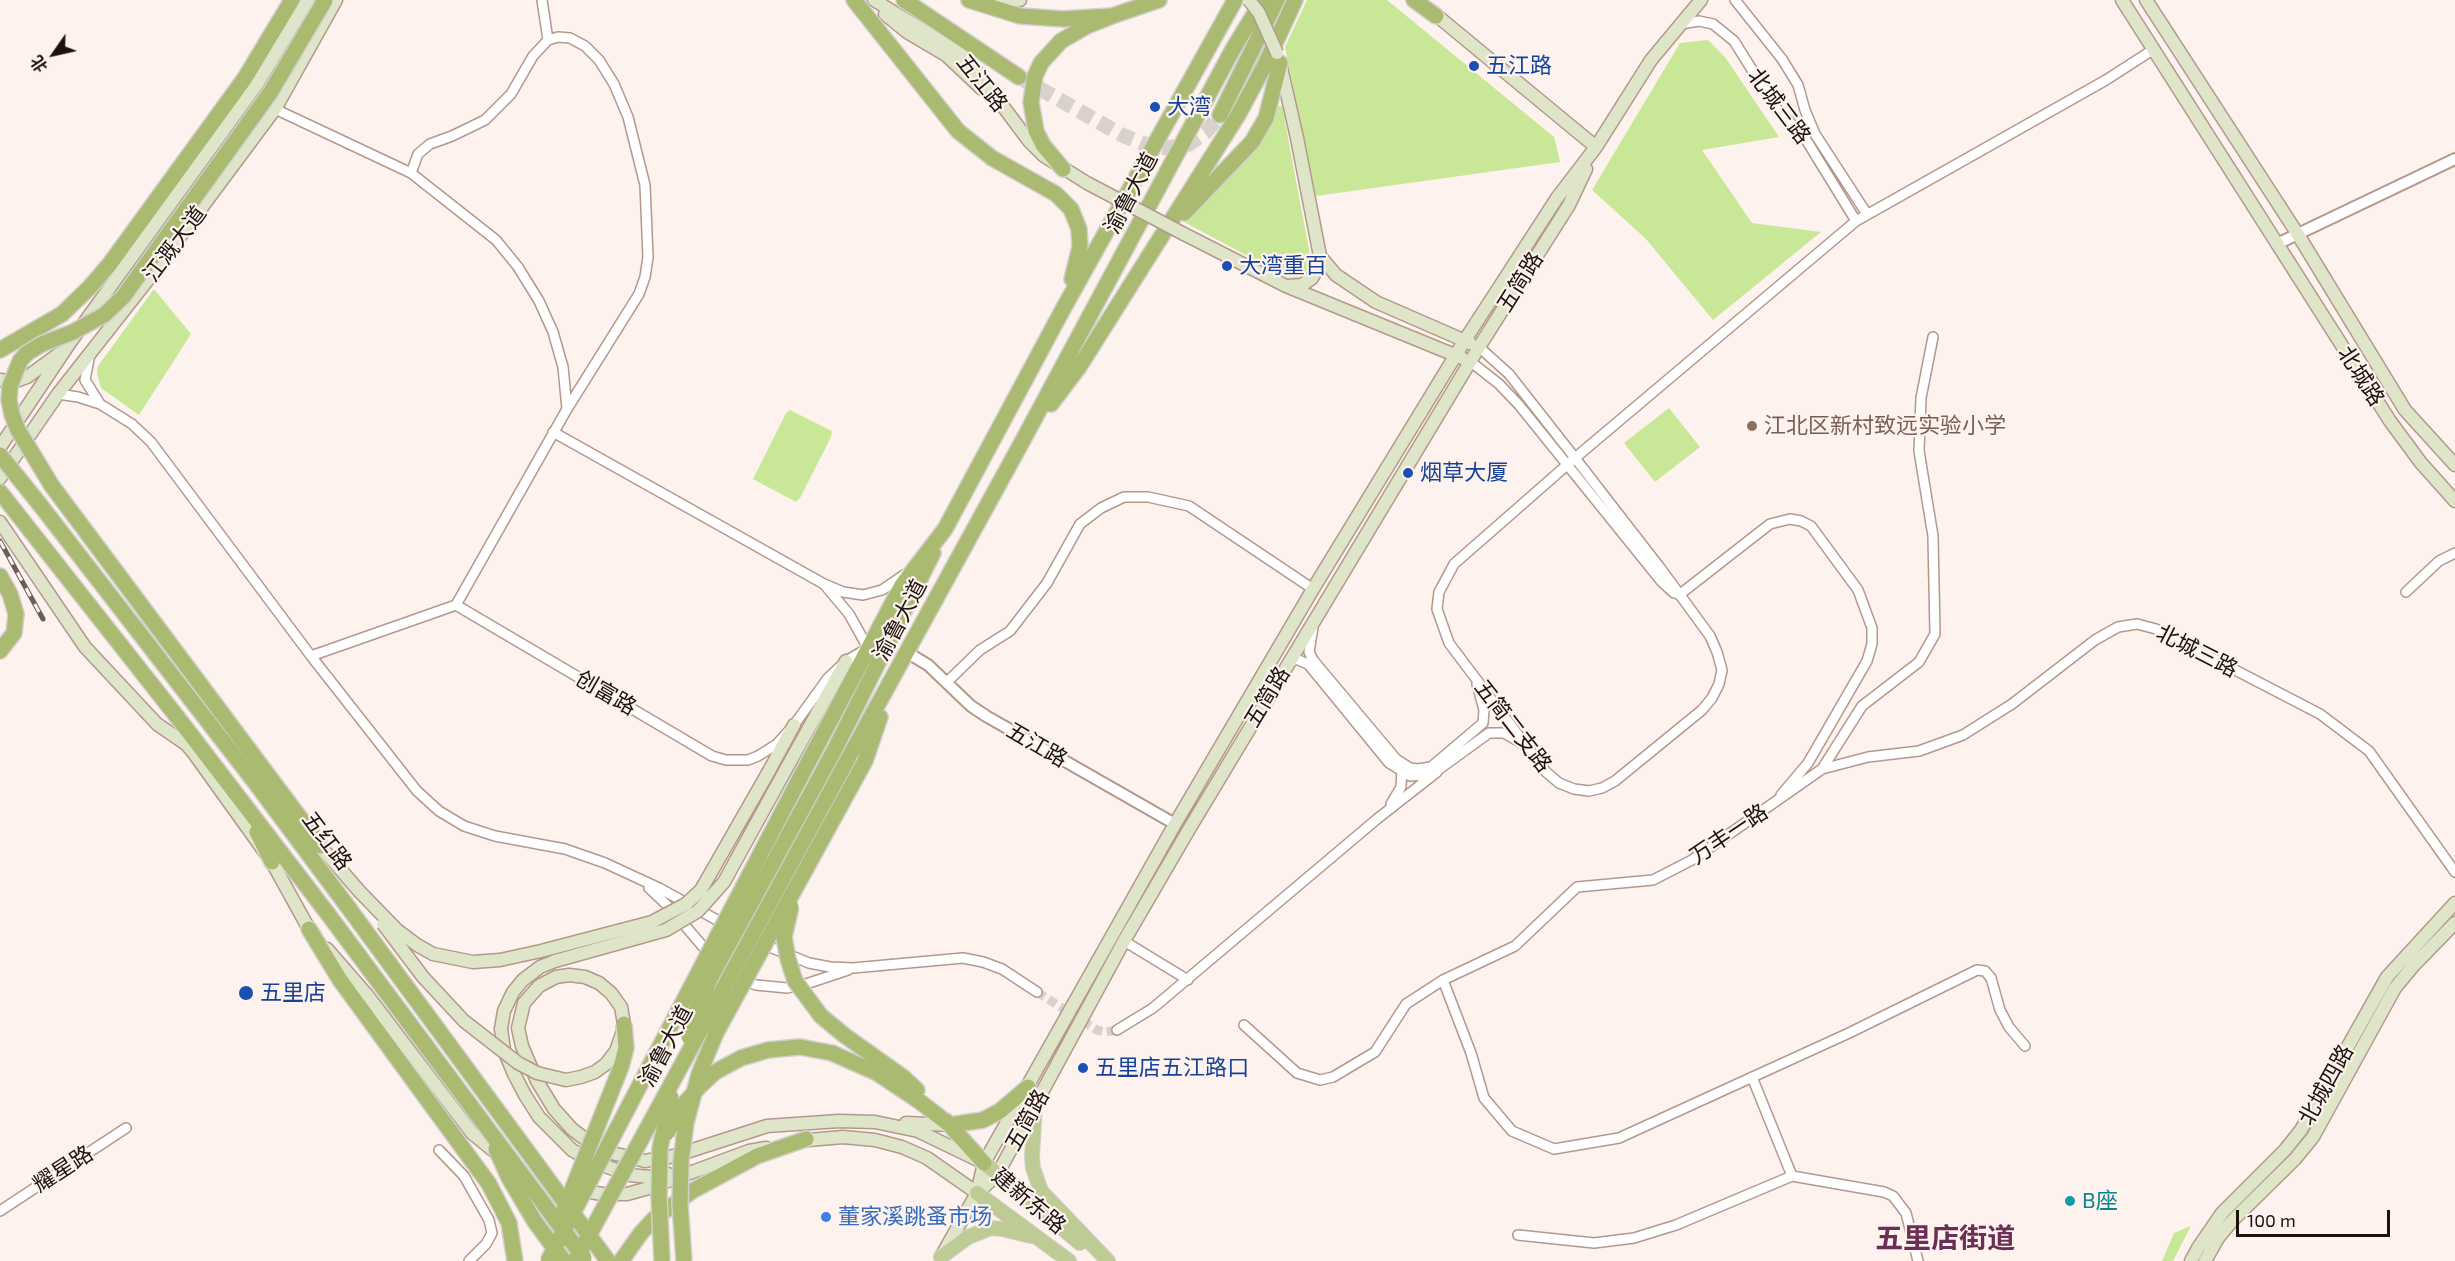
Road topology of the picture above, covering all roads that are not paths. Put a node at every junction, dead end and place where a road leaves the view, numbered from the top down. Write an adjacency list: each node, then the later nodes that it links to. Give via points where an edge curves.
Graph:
1 (292, 0): 48 (highway, via 245,78 109,265 72,305)
2 (308, 0): 52 (main road, 江溉大道, via 258,83)
3 (325, 0): 91 (highway, bridge, via 270,93 123,297 104,315 27,353 10,386 12,415 18,430 52,486)
4 (336, 0): 32 (main road, 江溉大道)
5 (542, 0): 28 (street)
6 (854, 0): 36 (highway, via 957,131)
7 (864, 0): 36 (highway)
8 (873, 0): 34 (main road, via 891,20 946,55); 34 (main road, 五江路, via 961,54)
9 (904, 0): 31 (highway)
10 (969, 0): 25 (highway, via 999,11 1041,18)
11 (996, 0): 12 (main road)
12 (1020, 0)
13 (1159, 0): 25 (highway)
14 (1235, 0): 47 (highway, 渝鲁大道)
15 (1249, 0): 30 (main road, bridge, via 1259,13)
16 (1263, 0): 63 (highway, 渝鲁大道)
17 (1277, 0): 33 (highway)
18 (1294, 0): 43 (highway, via 1238,115)
19 (1414, 0): 26 (highway)
20 (1421, 0): 26 (main road)
21 (1701, 0): 27 (main road, 五简路)
22 (1735, 0): 40 (street, 北城三路, via 1782,59 1798,85 1815,134)
23 (2122, 0): 29 (main road, 北城路)
24 (2146, 0): 42 (main road, 北城路)
25 (1112, 16): 38 (highway, via 1060,41 1035,76 1031,102 1036,131)
26 (1436, 16): 35 (main road)
27 (1681, 24): 35 (main road, 五简路, via 1631,88); 41 (street, 北城三路, via 1713,24 1734,41 1776,108 1804,138)
28 (548, 40): 39 (street, via 533,56 511,94 485,120 429,144 418,154); 61 (street, via 570,38 585,46 614,84 628,117 645,185 648,235 645,277 639,294)
29 (2154, 49): 40 (street); 44 (main road, 北城路)
30 (1278, 58): 43 (highway, via 1266,118 1251,142); 45 (main road)
31 (1019, 77)
32 (275, 109): 39 (street); 54 (main road, 江溉大道)
33 (1220, 115)
34 (1015, 124): 38 (main road, 五江路, via 1044,156)
35 (1596, 147): 50 (main road, 五简路, via 1557,198); 53 (main road, 五简路, via 1569,205)
36 (985, 153): 47 (highway, via 1056,194 1071,209 1079,229 1080,247)
37 (2455, 159): 42 (street)
38 (1063, 169): 46 (main road, 五江路, bridge)
39 (411, 173): 61 (street, via 496,240 518,267 553,332)
40 (1867, 214): 41 (street)
41 (1856, 221): 66 (street)
42 (2297, 233): 44 (street); 67 (main road, 北城路, via 2405,410)
43 (1157, 242): 63 (highway, via 1079,367)
44 (2277, 244): 70 (main road, 北城路, via 2390,421)
45 (1320, 256): 46 (main road, via 1312,278 1302,285); 50 (main road, via 1336,275 1376,302)
46 (1286, 286): 56 (main road, 五江路)
47 (1062, 311): 72 (highway, 渝鲁大道)
48 (34, 331): 51 (highway); 55 (highway)
49 (1933, 337): 96 (street, 万丰一路, via 1921,398 1919,451 1933,536 1935,634 1919,662 1862,706)
50 (1465, 340): 53 (main road); 56 (main road, 五简路)
51 (0, 342)
52 (68, 346): 58 (main road, via 27,377 13,382); 64 (main road, 江溉大道)
53 (1479, 347): 57 (main road, 五简路); 66 (street, 五简二支路, via 1509,375)
54 (94, 348): 59 (main road, 江溉大道); 60 (street, via 84,380)
55 (0, 350)
56 (1456, 355): 57 (main road, 五江路); 77 (main road, 五简路)
57 (1471, 362): 66 (street, 五简二支路, via 1499,384); 81 (main road, 五简路)
58 (0, 380)
59 (58, 394): 60 (street); 68 (main road, 江溉大道)
60 (100, 404): 85 (street, via 132,424 151,442)
61 (567, 409): 62 (street)
62 (553, 432): 76 (street); 80 (street)
63 (1022, 442): 84 (highway, 渝鲁大道)
64 (0, 447)
65 (0, 455): 99 (highway, 五红路, bridge)
66 (1572, 461): 79 (street, 五简二支路, via 1661,581); 88 (street, 五简二支路, via 1454,564 1444,578 1437,609 1442,626 1449,643)
67 (2455, 465)
68 (0, 478)
69 (0, 492): 100 (highway, 五红路)
70 (2455, 501)
71 (0, 522): 93 (main road, via 85,647 158,724)
72 (945, 529): 74 (highway, 渝鲁大道); 130 (highway, bridge, via 835,748 711,977 666,1113)
73 (2455, 553): 78 (street, via 2439,561)
74 (913, 568): 76 (street, via 890,585 863,595); 82 (highway, 渝鲁大道)
75 (0, 576): 83 (highway, via 16,614 14,633)
76 (824, 584): 82 (street, via 849,614)
77 (1313, 589): 89 (street, via 1189,506 1148,496 1124,497 1101,508 1080,525 1047,583 1010,631 980,650); 103 (main road, 五简路)
78 (2406, 592)
79 (1679, 595): 94 (street, 五简二支路, via 1710,636 1722,669 1719,684 1702,710 1602,788 1589,791 1559,783); 101 (street, via 1770,524 1790,519 1811,526 1858,590 1872,628 1867,662 1808,763)
80 (456, 605): 85 (street); 92 (street, 创富路, via 712,756 736,761 758,756 777,744)
81 (1314, 619): 87 (main road, 五简路); 95 (street, via 1310,644 1313,660)
82 (868, 648): 86 (street, 创富路); 145 (highway, 渝鲁大道, bridge)
83 (0, 651)
84 (908, 653): 89 (street, 五江路); 90 (highway, 渝鲁大道)
85 (311, 656): 107 (street, via 417,791 439,811 464,826 565,849)
86 (846, 661): 92 (street, 创富路, via 817,691); 133 (main road, bridge, via 724,882 698,911 666,930 540,967 513,992 504,1011 504,1050 514,1074 539,1117 572,1150 610,1169 650,1177)
87 (1287, 664): 98 (street, via 1296,659 1308,664 1389,763); 113 (main road, 五简路)
88 (1474, 676): 94 (street, 五简二支路); 95 (street, via 1485,717 1478,729 1431,767 1410,768)
89 (947, 682): 103 (street, 五江路, via 986,716)
90 (892, 683): 108 (highway, bridge, via 865,761); 137 (highway, 渝鲁大道, bridge)
91 (217, 707): 99 (highway); 104 (highway)
92 (794, 725): 109 (main road, bridge, via 701,890 686,904 652,921 541,951 473,962 433,954 417,945)
93 (186, 744): 100 (highway); 105 (main road)
94 (1529, 750): 97 (street, via 1512,736 1489,733)
95 (1396, 759): 98 (street)
96 (1822, 769): 101 (street, 万丰一路); 106 (street, 北城三路, via 1868,757 1919,751 1964,735 2012,704 2095,640 2118,627 2138,624 2156,629 2320,714 2369,751)
97 (1437, 772): 98 (street, via 1417,777); 102 (street)
98 (1403, 774): 102 (street, via 1398,795)
99 (254, 781): 104 (main road); 149 (highway, 五红路, bridge)
100 (243, 803): 105 (highway); 128 (highway, 五红路, bridge, via 328,914)
101 (1773, 804): 116 (street, 万丰一路, via 1692,860 1653,880 1577,887 1515,946)
102 (1377, 819): 115 (street)
103 (1175, 824): 123 (main road, 五简路)
104 (321, 846): 109 (main road)
105 (272, 862): 112 (main road)
106 (2455, 872)
107 (630, 875): 114 (street, via 755,942 809,963); 114 (street, via 654,892 711,957 739,979 787,988)
108 (798, 884): 126 (highway, bridge, via 784,937 795,981 821,1016 903,1077); 152 (highway, bridge, via 716,1033 699,1074 681,1161)
109 (360, 892): 118 (main road, bridge, via 443,1000 487,1041 537,1073 566,1080 595,1071 616,1052)
110 (2455, 903): 156 (main road, 北城四路, via 2387,977 2301,1130 2222,1213)
111 (2455, 923): 157 (main road, 北城四路, via 2395,988 2313,1137 2232,1221)
112 (309, 929): 128 (main road); 144 (highway, via 340,980 489,1184 509,1223)
113 (1124, 941): 115 (street); 124 (main road, 五简路)
114 (853, 968): 117 (street, via 963,958 1002,969)
115 (1188, 980): 120 (street)
116 (1443, 980): 119 (street, 万丰一路, via 1406,1004 1375,1052 1327,1079 1310,1079 1297,1073); 122 (street, via 1484,1098 1512,1131 1554,1149 1619,1138)
117 (1037, 992)
118 (624, 1023): 125 (main road, bridge, via 621,1007 611,993 599,983 577,976 556,977 539,986 524,1003 518,1028 537,1081 572,1129 594,1146 645,1161 674,1156 767,1126); 145 (highway, bridge, via 626,1048 621,1067)
119 (1244, 1025)
120 (1117, 1030)
121 (2025, 1046): 122 (street, via 2000,1010 1991,978 1985,971 1977,970)
122 (1752, 1077): 135 (street)
123 (1028, 1087): 126 (highway, via 983,1120); 132 (main road, 五简路)
124 (1035, 1105): 134 (main road, 五简路); 154 (main road, via 1032,1157 1041,1191)
125 (875, 1122): 126 (main road); 132 (main road, via 918,1131)
126 (950, 1125): 130 (highway, bridge, via 878,1073 832,1053 800,1047 768,1050 715,1072 673,1121); 132 (highway)
127 (126, 1128): 138 (street, 耀星路)
128 (478, 1128): 133 (main road, via 501,1157 563,1187 627,1194); 146 (highway, bridge, via 535,1222); 148 (highway, 五红路, bridge)
129 (806, 1138): 133 (main road, via 749,1151); 136 (main road, via 843,1137 902,1147 927,1158); 150 (highway, via 756,1156 692,1191 654,1219)
130 (660, 1148): 151 (highway, bridge)
131 (439, 1150): 143 (street, via 464,1176 489,1220 492,1233)
132 (984, 1163): 134 (main road, 建新东路); 136 (main road, 五简路)
133 (693, 1171)
134 (997, 1175): 136 (main road, 五简路); 139 (main road, 建新东路)
135 (1792, 1176): 140 (street, via 1676,1225 1634,1238 1594,1243); 155 (street, via 1893,1196 1906,1212)
136 (977, 1193): 141 (main road, 建新东路); 142 (main road)
137 (604, 1208): 147 (highway, 渝鲁大道, bridge); 148 (highway, bridge)
138 (0, 1211)
139 (1069, 1235): 141 (main road, via 1042,1225 1036,1230); 154 (main road, 建新东路)
140 (1518, 1235)
141 (1037, 1238): 142 (main road, via 991,1228 968,1237); 153 (main road, 建新东路)
142 (940, 1259)
143 (469, 1261)
144 (515, 1261)
145 (546, 1261)
146 (564, 1261)
147 (575, 1261)
148 (584, 1261)
149 (608, 1261)
150 (621, 1261)
151 (662, 1261)
152 (684, 1261)
153 (1069, 1261)
154 (1106, 1261)
155 (1918, 1261)
156 (2191, 1261)
157 (2205, 1261)

